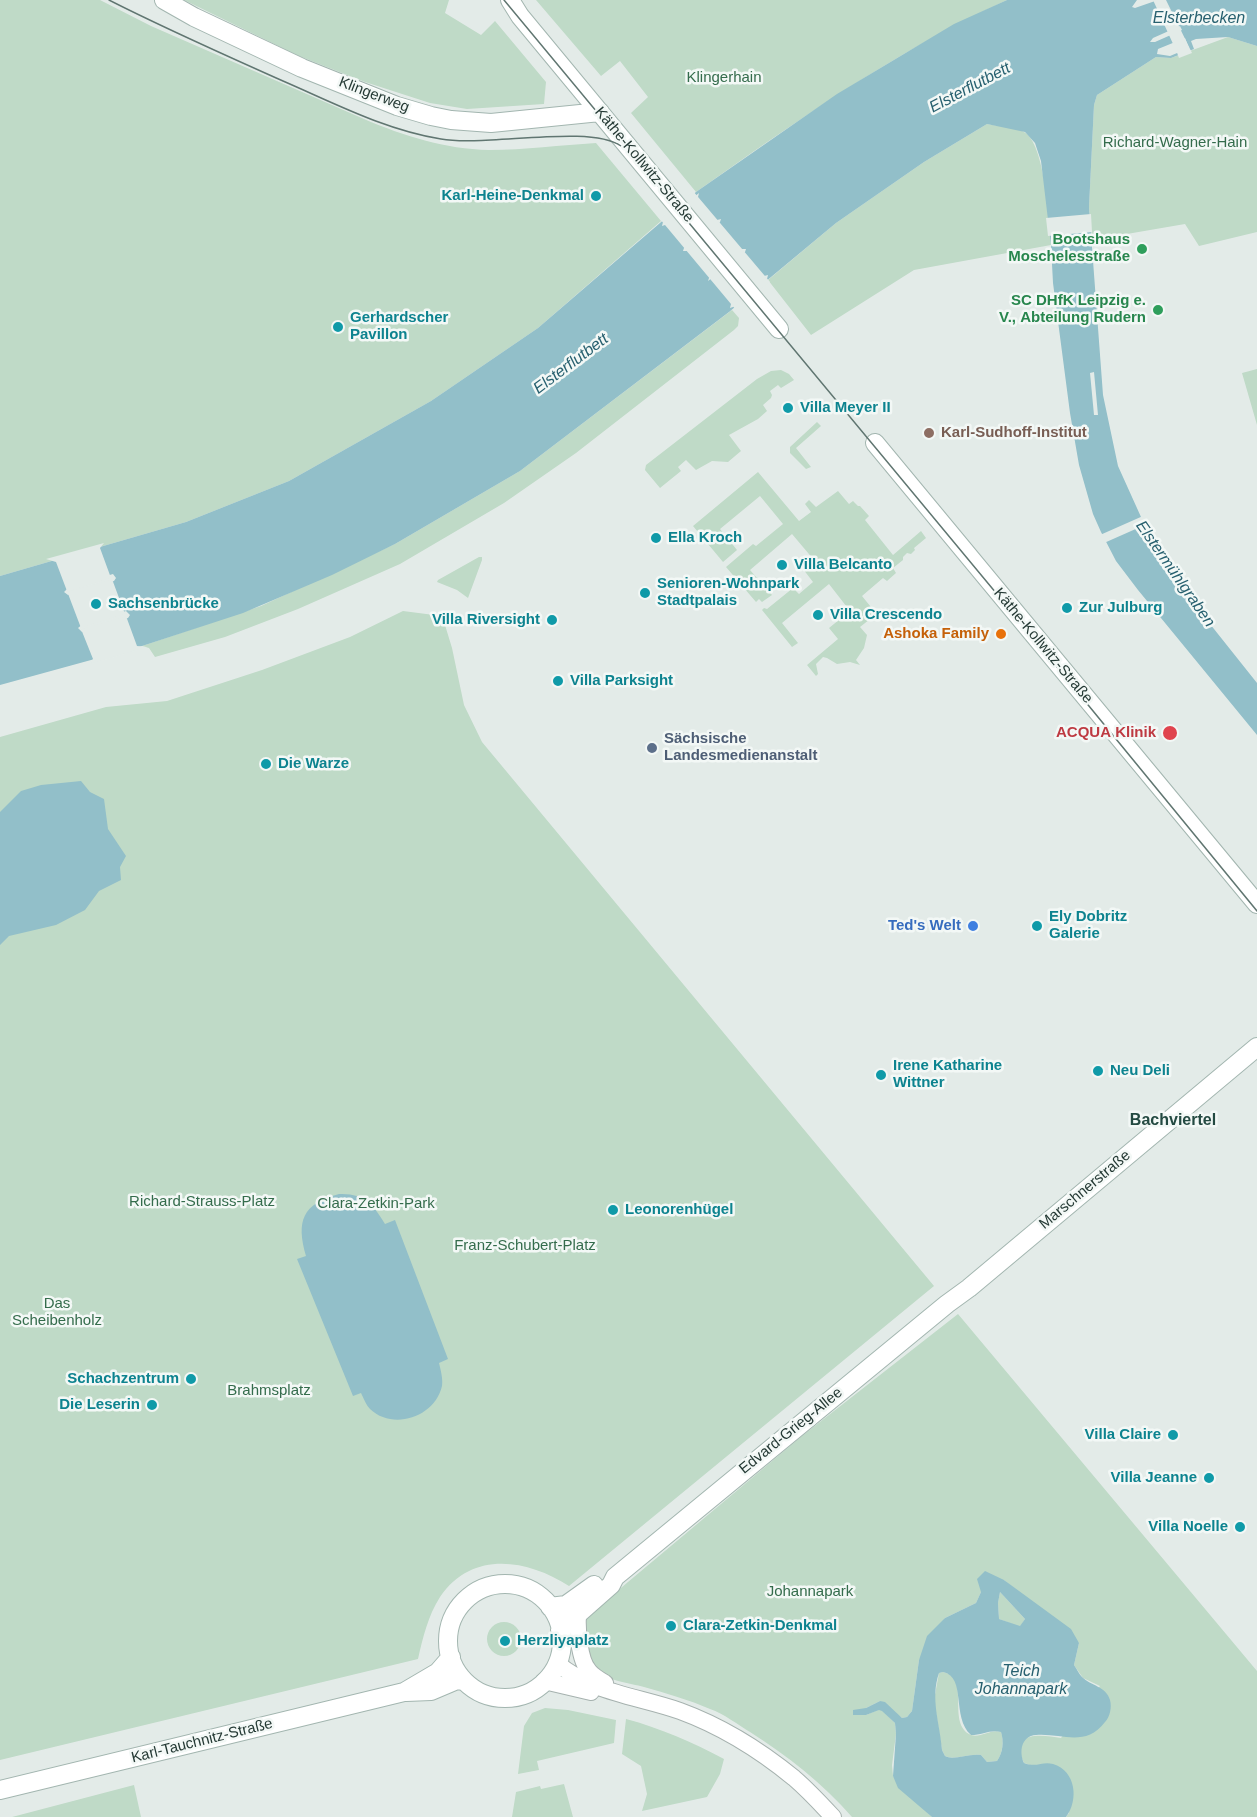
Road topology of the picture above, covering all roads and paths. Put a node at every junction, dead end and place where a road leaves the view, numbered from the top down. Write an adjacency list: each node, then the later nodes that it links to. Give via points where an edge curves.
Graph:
1 (164, 0): 3 (main road, Klingerweg, via 302,68 431,116 491,123)
2 (510, 0): 3 (main road, Käthe-Kollwitz-Straße)
3 (600, 112): 4 (main road, Käthe-Kollwitz-Straße)
4 (779, 328)
5 (874, 443): 6 (main road, Käthe-Kollwitz-Straße)
6 (1257, 904)
7 (1257, 1047): 8 (main road, Marschnerstraße)
8 (969, 1288): 9 (main road, Edvard-Grieg-Allee)
9 (615, 1577): 10 (main road, Edvard-Grieg-Allee, via 605,1578 566,1605); 11 (main road, Edvard-Grieg-Allee)
10 (550, 1607): 12 (main road); 13 (main road, via 536,1594 516,1585 494,1585 479,1591 465,1600 452,1619 448,1641)
11 (578, 1614): 12 (main road, Edvard-Grieg-Allee); 18 (street, via 577,1633 586,1666)
12 (560, 1630): 14 (main road)
13 (451, 1657): 15 (main road); 17 (main road, Karl-Tauchnitz-Straße, via 438,1672)
14 (557, 1663): 16 (main road); 18 (street, via 580,1680)
15 (464, 1681): 16 (main road, via 483,1693 504,1698 526,1694); 17 (main road, Karl-Tauchnitz-Straße, via 431,1691)
16 (544, 1681): 18 (street)
17 (404, 1692): 19 (main road, Karl-Tauchnitz-Straße)
18 (613, 1693): 20 (street, via 672,1708 714,1726 788,1773)
19 (0, 1790)
20 (833, 1817)

